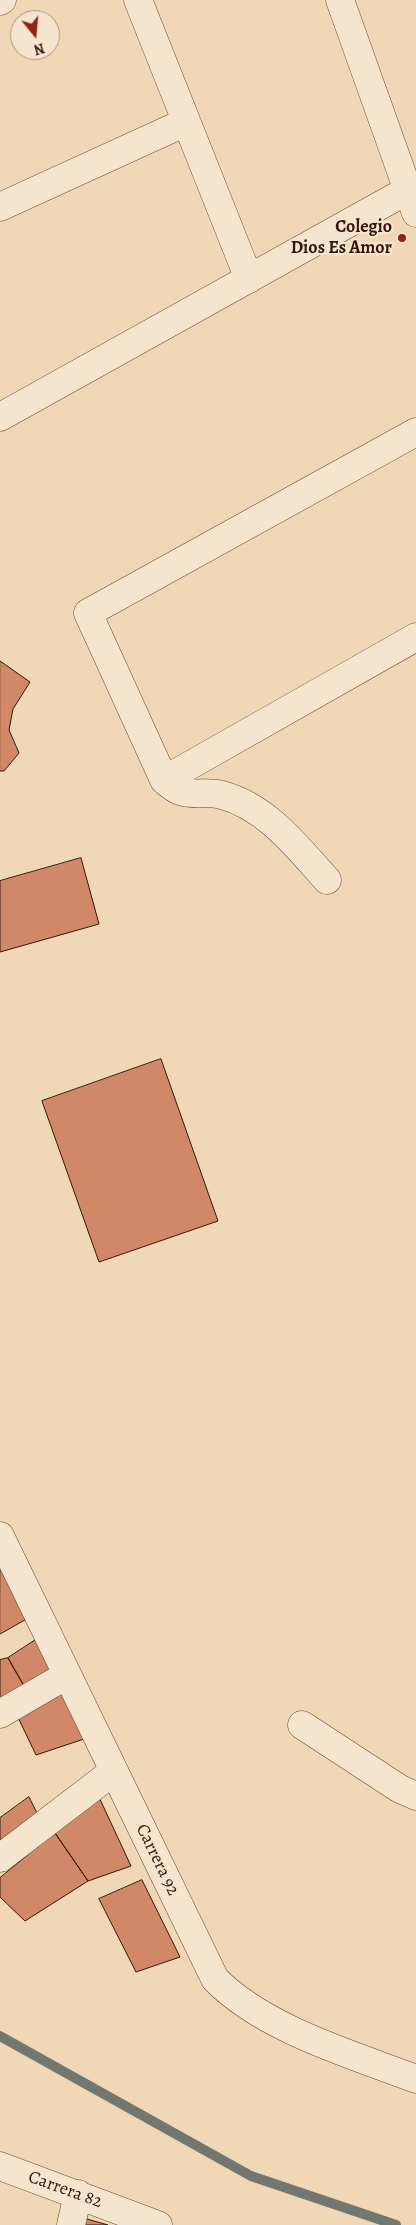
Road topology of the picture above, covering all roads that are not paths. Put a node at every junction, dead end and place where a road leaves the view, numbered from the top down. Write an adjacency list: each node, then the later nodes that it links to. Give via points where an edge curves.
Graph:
1 (138, 0): 3 (street)
2 (340, 0): 4 (street)
3 (186, 122): 5 (street); 6 (street)
4 (412, 202): 6 (street)
5 (0, 207)
6 (249, 279): 7 (street)
7 (0, 417)
8 (416, 432): 10 (street, via 88,613)
9 (416, 637): 10 (street)
10 (164, 780): 11 (street, via 179,791 221,794 260,813 285,833)
11 (327, 880)
12 (2, 1547): 13 (street, Carrera 92)
13 (67, 1675): 14 (street); 16 (street, Carrera 92)
14 (0, 1714)
15 (302, 1725): 17 (street, via 400,1789)
16 (114, 1771): 18 (street); 19 (street, Carrera 92, via 215,1979 228,1992 289,2029)
17 (416, 1796)
18 (0, 1858)
19 (416, 2079)
20 (0, 2166): 21 (street, Carrera 82)
21 (78, 2194): 22 (street); 23 (street, Carrera 82)
22 (71, 2225)
23 (158, 2225)

